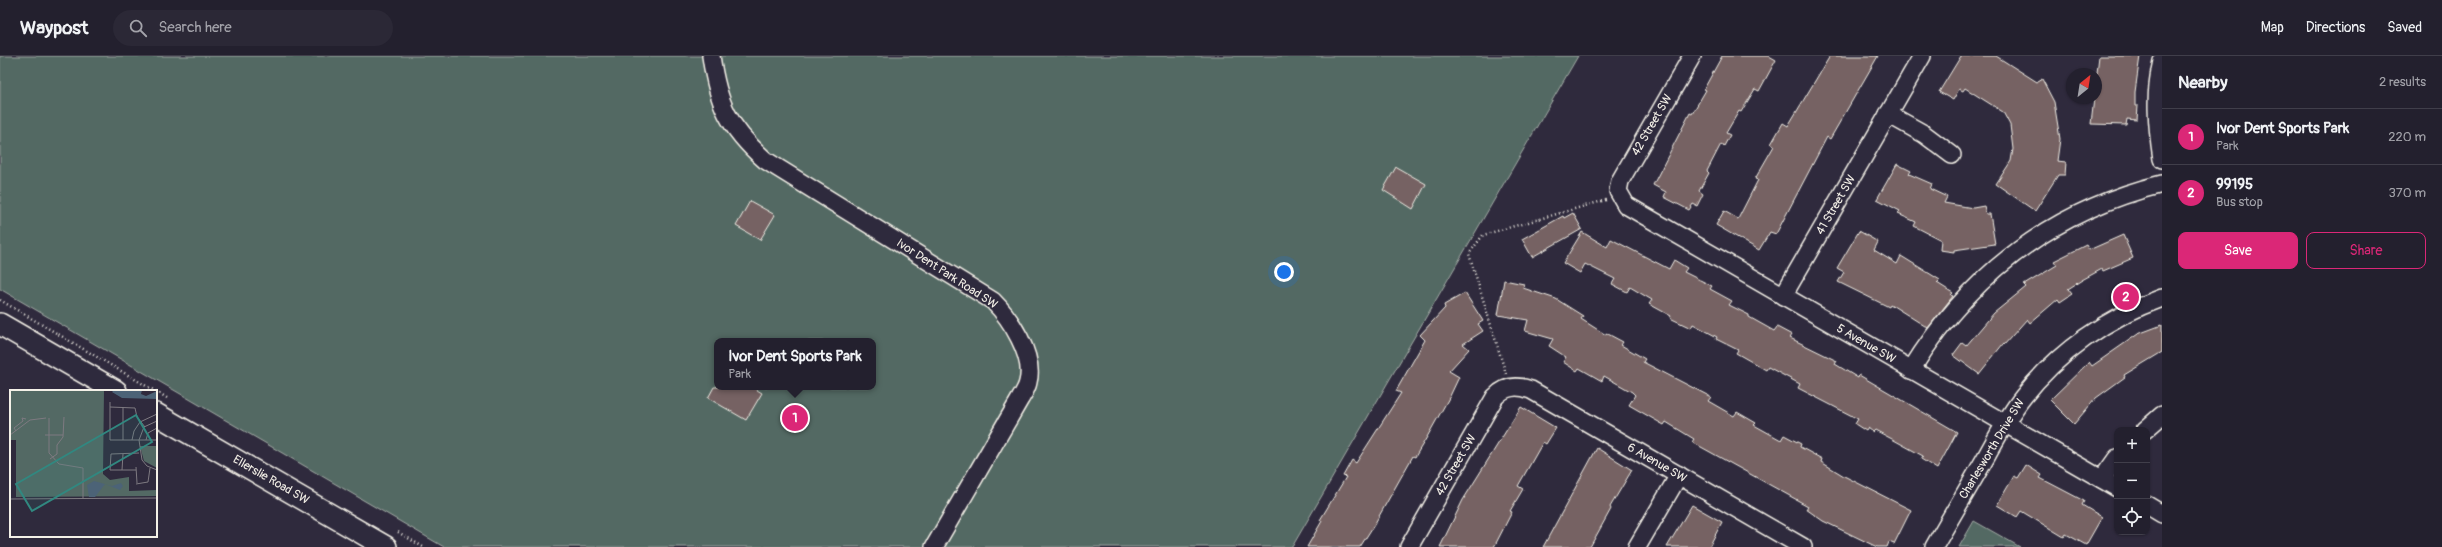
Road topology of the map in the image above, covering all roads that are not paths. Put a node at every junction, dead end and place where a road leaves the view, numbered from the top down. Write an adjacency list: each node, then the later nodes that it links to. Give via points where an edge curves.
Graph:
1 (711, 56): 27 (street, Ivor Dent Park Road SW, via 716,89 724,109 735,128 765,160 993,301 1007,315 1016,330 1026,355 1029,381)
2 (1692, 56): 9 (street, 42 Street SW, via 1620,181)
3 (1922, 56): 5 (street, 41 Street SW)
4 (2162, 65): 7 (street, via 2157,111)
5 (1888, 114): 6 (street, via 1924,134); 10 (street, 41 Street SW)
6 (1952, 155)
7 (2162, 159)
8 (2162, 184): 13 (street, via 2086,209 2048,229 2009,256 1970,291 1940,326)
9 (1620, 196): 10 (street, 5 Avenue SW, via 1631,209)
10 (1783, 296): 13 (street, 5 Avenue SW)
11 (2162, 298): 18 (street, Charlesworth Drive SW, via 2115,320 2072,347 2038,379)
12 (0, 324): 15 (main road)
13 (1911, 370): 18 (street, 5 Avenue SW)
14 (1509, 388): 21 (street, 6 Avenue SW, via 1517,386 1531,390); 28 (street, 42 Street SW, via 1495,397)
15 (114, 390)
16 (157, 415): 26 (main road, Ellerslie Road SW)
17 (2162, 415): 19 (street)
18 (2005, 424): 22 (street, 5 Avenue SW); 31 (street, Charlesworth Drive SW)
19 (2148, 427)
20 (2114, 462): 22 (street)
21 (1679, 476): 29 (street); 30 (street, 6 Avenue SW)
22 (2102, 479): 23 (street, 5 Avenue SW)
23 (2114, 486)
24 (2150, 507): 25 (street)
25 (2162, 514)
26 (386, 547)
27 (934, 547)
28 (1408, 547)
29 (1637, 547)
30 (1803, 547)
31 (1934, 547)

